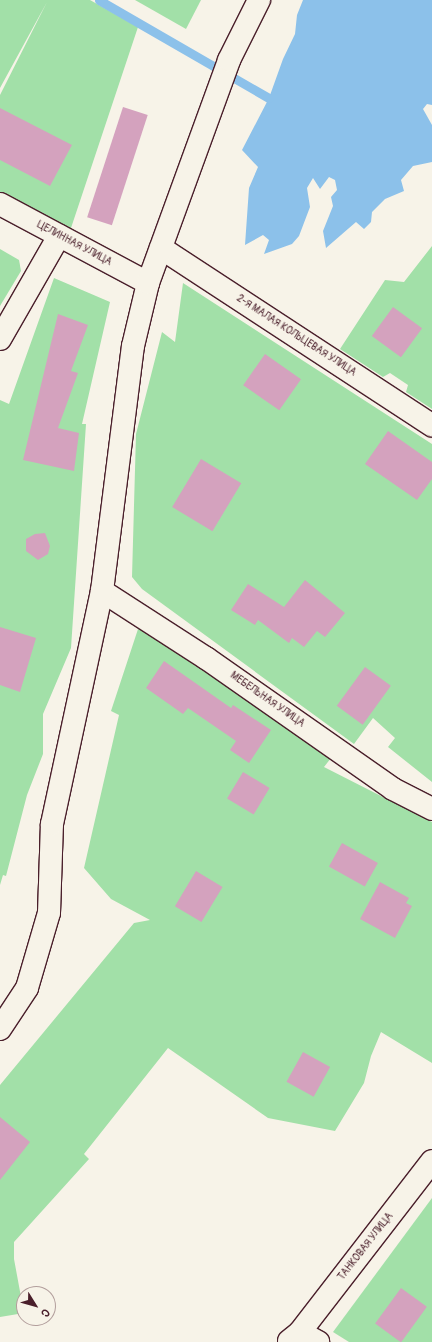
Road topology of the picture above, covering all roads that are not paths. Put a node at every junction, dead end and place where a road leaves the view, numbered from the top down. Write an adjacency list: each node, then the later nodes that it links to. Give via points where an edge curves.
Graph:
1 (258, 0): 4 (street, via 228,60)
2 (0, 204): 3 (street, ЦЕЛИННАЯ УЛИЦА)
3 (59, 236): 5 (street, ЦЕЛИННАЯ УЛИЦА); 6 (street)
4 (161, 248): 5 (street); 7 (street, 2-Я МАЛАЯ КОЛЬЦЕВАЯ УЛИЦА)
5 (148, 283): 8 (street, via 133,346)
6 (0, 339)
7 (432, 425)
8 (102, 591): 9 (street, МЕБЕЛЬНАЯ УЛИЦА, via 206,658 393,789); 10 (street, via 52,824 49,913 27,988)
9 (432, 809)
10 (0, 1029)
11 (432, 1161): 12 (street, ТАНКОВАЯ УЛИЦА)
12 (302, 1339)

